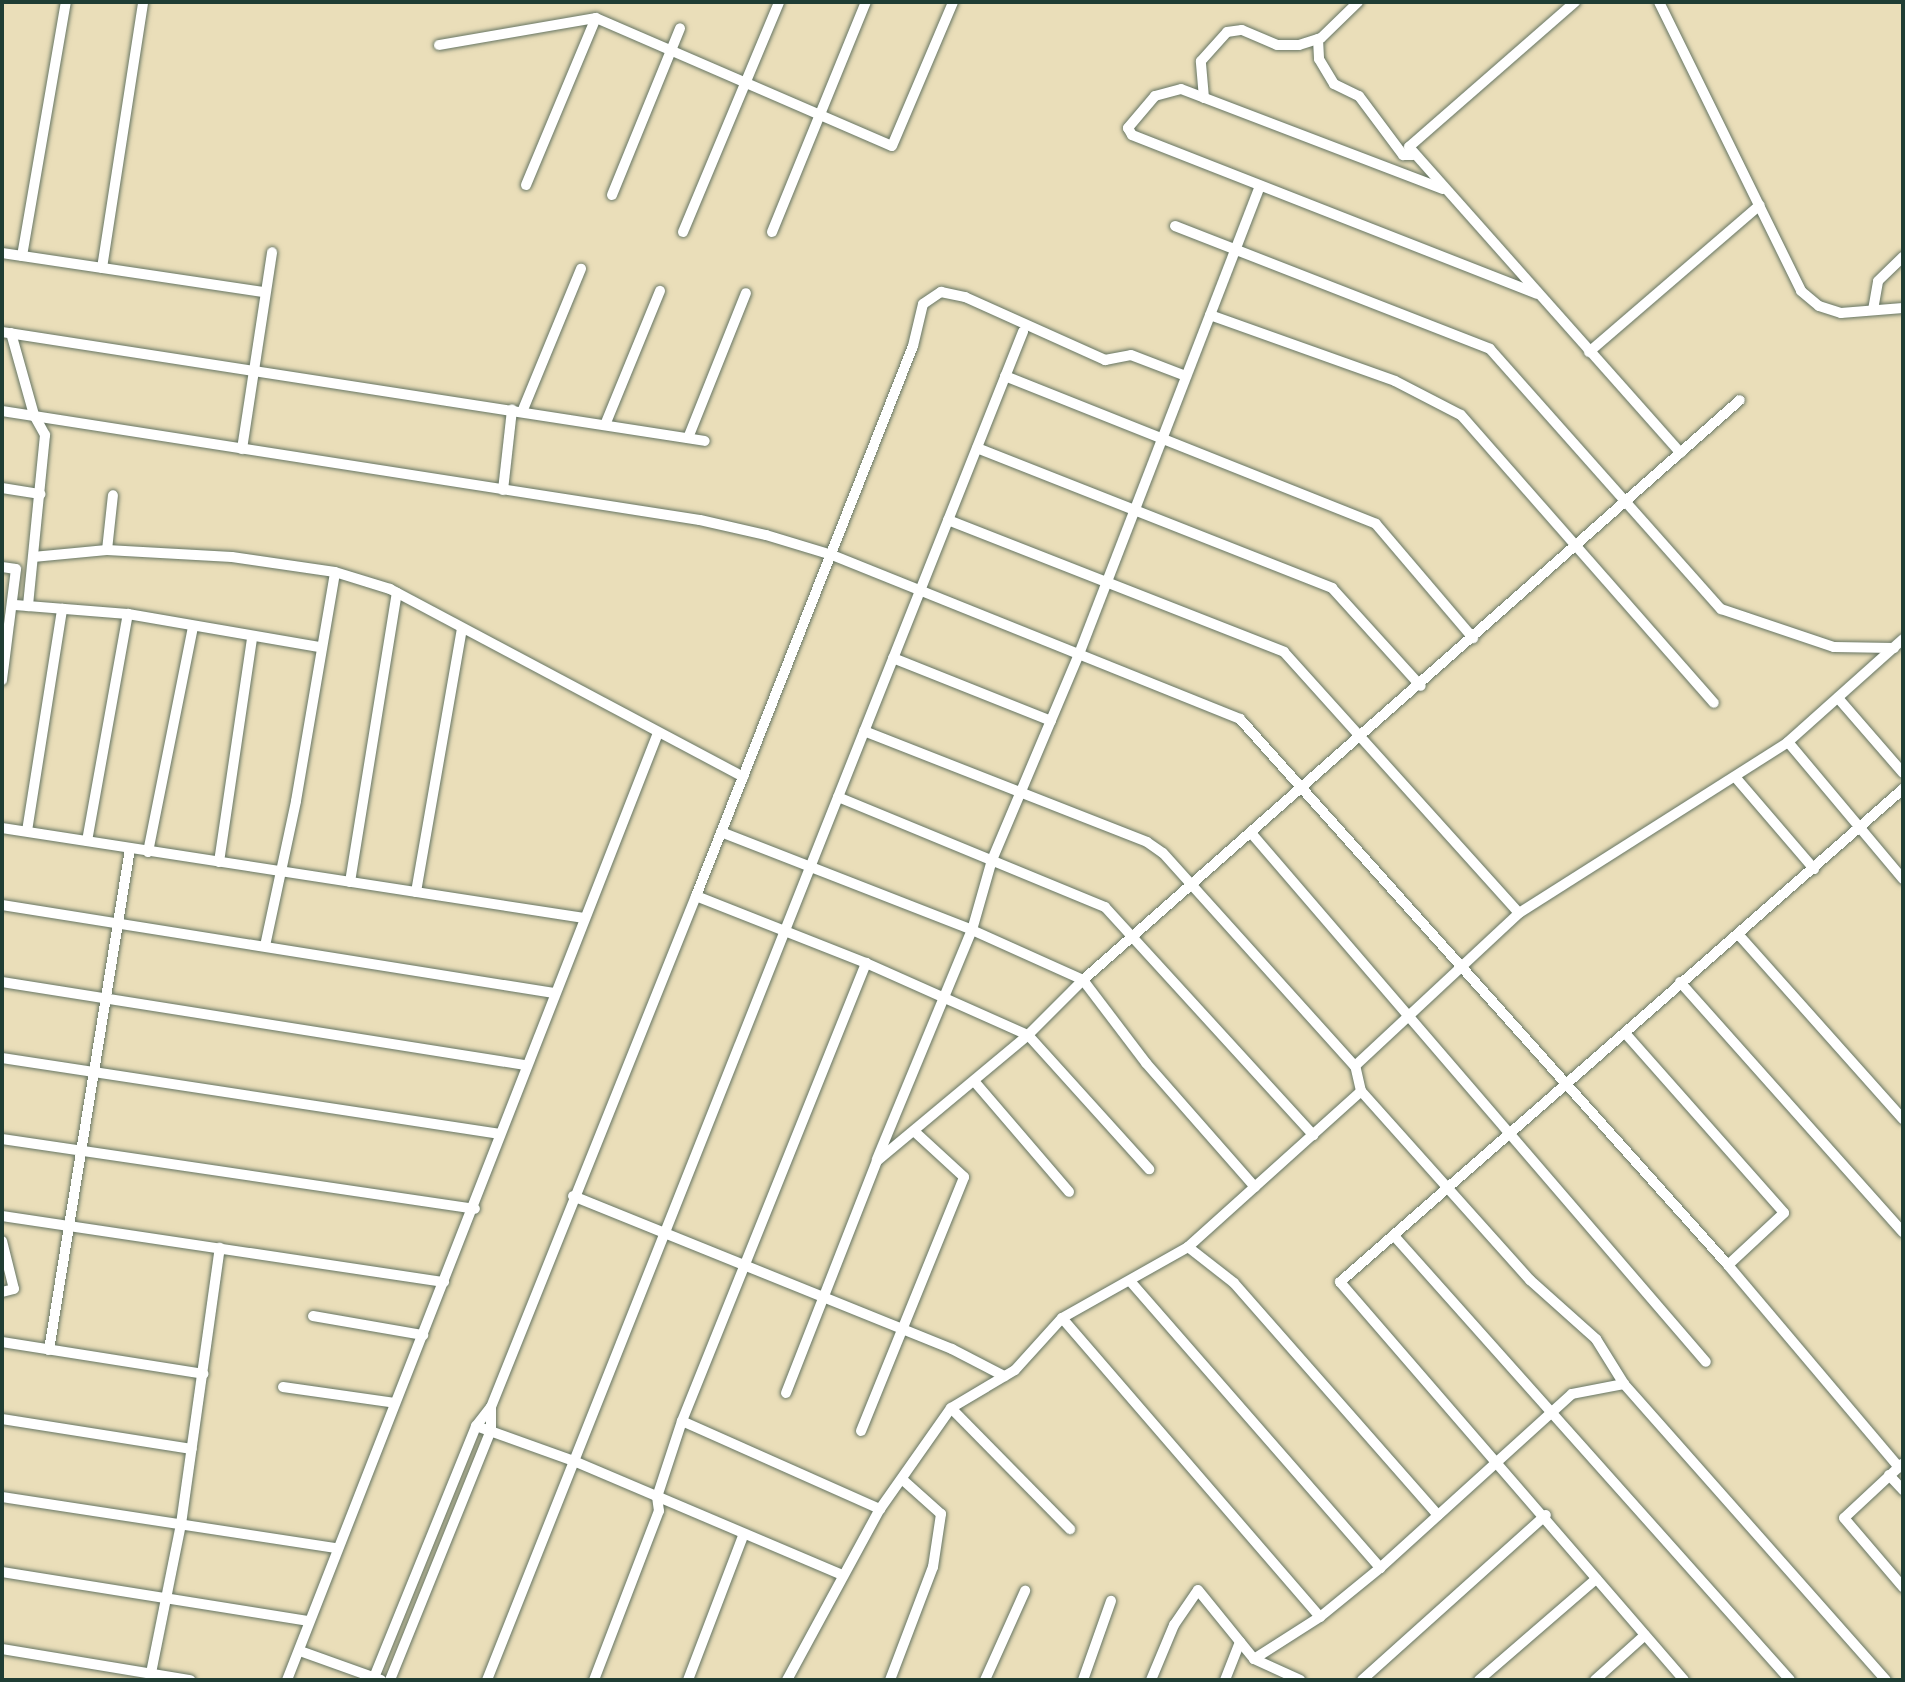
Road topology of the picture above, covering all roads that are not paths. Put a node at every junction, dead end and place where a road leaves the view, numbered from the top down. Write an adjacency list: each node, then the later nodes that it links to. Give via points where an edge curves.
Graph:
1 (66, 2): 29 (street)
2 (143, 2): 31 (street)
3 (779, 2): 14 (street)
4 (866, 2): 16 (street)
5 (953, 2): 16 (street, via 892,146)
6 (1358, 2): 11 (street)
7 (1575, 2): 17 (street, via 1412,141)
8 (1659, 2): 22 (street)
9 (596, 18): 12 (street); 13 (street); 18 (street)
10 (680, 28): 13 (street)
11 (1318, 39): 15 (street, via 1277,45 1242,30 1227,32 1201,61); 17 (street, via 1319,59 1334,84 1359,96 1403,155)
12 (439, 45)
13 (671, 51): 14 (street); 21 (street)
14 (745, 82): 16 (street); 24 (street)
15 (1204, 98): 19 (street, via 1170,91 1136,114 1128,128 1132,135); 20 (street)
16 (820, 115): 25 (street)
17 (1413, 155): 20 (street)
18 (526, 185)
19 (1260, 186): 26 (street); 36 (street)
20 (1443, 189): 36 (street)
21 (612, 195)
22 (1760, 205): 38 (street, via 1801,291 1819,306 1841,313); 42 (street)
23 (1175, 226): 26 (street)
24 (683, 232)
25 (772, 232)
26 (1236, 248): 39 (street); 61 (street, via 1490,349)
27 (272, 252): 34 (street)
28 (2, 253): 29 (street)
29 (22, 256): 31 (street)
30 (1903, 257): 38 (street, via 1878,281)
31 (102, 268): 34 (street)
32 (581, 269): 48 (street)
33 (660, 291): 50 (street)
34 (263, 292): 43 (street)
35 (746, 293): 51 (street)
36 (1537, 294): 42 (street)
37 (1903, 308): 38 (street)
38 (1873, 310)
39 (1210, 315): 45 (street); 64 (street, via 1395,381 1461,415)
40 (7, 332): 43 (street); 49 (street)
41 (1023, 332): 44 (street)
42 (1589, 352): 56 (street)
43 (253, 370): 48 (street); 55 (street)
44 (1005, 376): 52 (street); 54 (street)
45 (1186, 376): 52 (street); 66 (street, via 1131,355 1105,360 994,307 931,294)
46 (1740, 400): 56 (street)
47 (2, 411): 49 (street)
48 (517, 411): 50 (street); 58 (street)
49 (34, 415): 55 (street); 59 (street, via 45,435)
50 (605, 425): 51 (street)
51 (688, 438): 53 (street)
52 (1162, 439): 62 (street); 80 (street, via 1376,524)
53 (705, 441)
54 (977, 448): 62 (street); 63 (street)
55 (242, 449): 58 (street)
56 (1681, 453): 61 (street)
57 (2, 488): 59 (street)
58 (503, 490): 66 (street, via 700,520)
59 (41, 494): 67 (street)
60 (113, 495): 65 (street)
61 (1629, 500): 64 (street); 83 (street, via 1721,609 1834,647)
62 (1134, 510): 70 (street); 87 (street, via 1332,588)
63 (948, 520): 70 (street); 71 (street)
64 (1574, 549): 80 (street); 89 (street)
65 (107, 550): 67 (street); 69 (street, via 232,557)
66 (832, 555): 71 (street); 96 (street)
67 (33, 557): 74 (street)
68 (2, 567): 73 (street, via 16,569)
69 (335, 572): 72 (street); 82 (street)
70 (1107, 580): 84 (street); 93 (street, via 1284,652)
71 (920, 592): 84 (street); 85 (street)
72 (397, 593): 78 (street); 116 (street)
73 (15, 605): 74 (street); 86 (street)
74 (28, 606): 75 (street)
75 (62, 609): 76 (street); 104 (street)
76 (128, 614): 77 (street); 107 (street)
77 (193, 626): 79 (street); 109 (street)
78 (462, 629): 92 (street); 118 (street)
79 (252, 638): 82 (street); 111 (street)
80 (1473, 638): 87 (street)
81 (1903, 639): 83 (street)
82 (319, 647): 114 (street, via 296,801)
83 (1894, 648): 88 (street)
84 (1079, 654): 90 (street); 98 (street, via 1240,719)
85 (893, 658): 90 (street); 91 (street)
86 (2, 680)
87 (1421, 686): 93 (street)
88 (1838, 698): 94 (street); 95 (street)
89 (1714, 703)
90 (1051, 721): 100 (street)
91 (864, 731): 100 (street); 101 (street)
92 (658, 733): 96 (street); 122 (street)
93 (1362, 737): 98 (street); 121 (street)
94 (1788, 742): 97 (street); 103 (street)
95 (1903, 773)
96 (743, 777): 105 (street)
97 (1736, 778): 113 (street); 121 (street)
98 (1303, 789): 106 (street); 130 (street)
99 (1903, 789): 103 (street)
100 (1021, 792): 110 (street); 117 (street, via 1147,842)
101 (838, 797): 110 (street); 112 (street)
102 (2, 828): 104 (street)
103 (1860, 829): 113 (street); 115 (street)
104 (27, 831): 107 (street)
105 (721, 832): 112 (street); 119 (street)
106 (1252, 834): 117 (street); 137 (street)
107 (87, 841): 108 (street)
108 (130, 849): 109 (street); 123 (street)
109 (148, 852): 111 (street)
110 (992, 860): 124 (street); 127 (street, via 1088,897)
111 (219, 862): 114 (street)
112 (810, 866): 124 (street); 125 (street)
113 (1814, 869): 126 (street)
114 (279, 872): 116 (street); 128 (street)
115 (1903, 879)
116 (350, 882): 118 (street)
117 (1194, 886): 127 (street); 142 (street)
118 (416, 892): 122 (street)
119 (696, 896): 125 (street); 159 (street)
120 (2, 905): 123 (street)
121 (1519, 913): 130 (street)
122 (584, 918): 134 (street)
123 (120, 923): 128 (street); 136 (street)
124 (972, 930): 131 (street); 135 (street)
125 (784, 932): 129 (street); 164 (street)
126 (1738, 934): 133 (street); 147 (street)
127 (1135, 936): 131 (street); 150 (street)
128 (265, 946): 134 (street)
129 (866, 963): 135 (street); 169 (street)
130 (1462, 968): 137 (street); 145 (street)
131 (1083, 980): 139 (street); 156 (street, via 1146,1063)
132 (2, 982): 136 (street)
133 (1680, 982): 138 (street); 163 (street)
134 (554, 993): 141 (street)
135 (945, 996): 139 (street); 154 (street)
136 (107, 999): 141 (street); 143 (street)
137 (1406, 1019): 142 (street); 151 (street)
138 (1625, 1033): 145 (street); 170 (street, via 1784,1213)
139 (1028, 1035): 144 (street); 155 (street)
140 (2, 1058): 143 (street)
141 (525, 1065): 149 (street)
142 (1355, 1066): 146 (street)
143 (95, 1075): 149 (street); 153 (street)
144 (974, 1081): 148 (street); 158 (street)
145 (1567, 1084): 151 (street); 170 (street)
146 (1361, 1091): 150 (street); 157 (street)
147 (1903, 1119)
148 (914, 1131): 154 (street); 177 (street, via 964,1177)
149 (500, 1134): 160 (street)
150 (1313, 1135): 156 (street)
151 (1510, 1136): 157 (street); 181 (street)
152 (2, 1139): 153 (street)
153 (80, 1151): 160 (street); 162 (street)
154 (877, 1161): 174 (street)
155 (1149, 1169)
156 (1255, 1187): 167 (street)
157 (1449, 1188): 165 (street); 184 (street, via 1530,1280 1596,1339)
158 (1069, 1192)
159 (573, 1196): 164 (street); 188 (street)
160 (475, 1209): 172 (street)
161 (2, 1216): 162 (street)
162 (71, 1226): 168 (street); 180 (street)
163 (1903, 1232)
164 (664, 1233): 169 (street); 197 (street)
165 (1396, 1238): 190 (street); 198 (street, via 1340,1287)
166 (2, 1241): 173 (street, via 14,1289)
167 (1188, 1247): 171 (street); 206 (street, via 1234,1283)
168 (220, 1248): 172 (street); 182 (street)
169 (742, 1264): 174 (street); 192 (street)
170 (1728, 1265): 199 (street)
171 (1130, 1281): 176 (street); 212 (street)
172 (444, 1282): 178 (street)
173 (2, 1292)
174 (825, 1298): 177 (street); 186 (street)
175 (313, 1316): 178 (street)
176 (1062, 1318): 183 (street); 220 (street)
177 (904, 1331): 183 (street); 195 (street)
178 (423, 1335): 187 (street)
179 (2, 1342): 180 (street)
180 (49, 1350): 182 (street)
181 (1706, 1362)
182 (203, 1374): 196 (street)
183 (1004, 1376): 189 (street)
184 (1624, 1384): 190 (street, via 1572,1394); 247 (street)
185 (283, 1387): 187 (street)
186 (786, 1393)
187 (395, 1403): 211 (street)
188 (491, 1407): 193 (street); 194 (street)
189 (951, 1408): 201 (street); 209 (street)
190 (1553, 1411): 198 (street); 246 (street)
191 (2, 1419): 196 (street)
192 (682, 1421): 204 (street); 205 (street)
193 (476, 1426): 194 (street); 228 (street)
194 (491, 1430): 197 (street); 231 (street)
195 (861, 1431)
196 (192, 1449): 208 (street)
197 (574, 1461): 204 (street); 232 (street)
198 (1497, 1463): 206 (street); 207 (street)
199 (1901, 1465): 200 (street)
200 (1889, 1475): 202 (street); 216 (street, via 1844,1518)
201 (903, 1480): 205 (street); 236 (street, via 941,1514 933,1567)
202 (1903, 1490)
203 (2, 1497): 208 (street)
204 (657, 1497): 210 (street); 233 (street, via 659,1511)
205 (880, 1509): 214 (street)
206 (1438, 1515): 212 (street)
207 (1546, 1515): 215 (street); 242 (street)
208 (181, 1524): 211 (street); 218 (street)
209 (1070, 1529)
210 (743, 1536): 214 (street); 234 (street)
211 (336, 1548): 221 (street)
212 (1380, 1568): 220 (street)
213 (2, 1572): 218 (street)
214 (843, 1575): 235 (street)
215 (1596, 1579): 222 (street); 243 (street)
216 (1903, 1587)
217 (1025, 1591): 237 (street)
218 (169, 1598): 221 (street); 227 (street)
219 (1111, 1601): 238 (street)
220 (1320, 1617): 226 (street)
221 (309, 1621): 225 (street)
222 (1645, 1635): 244 (street); 245 (street)
223 (1240, 1642): 226 (street); 239 (street, via 1198,1590 1174,1625); 240 (street)
224 (2, 1649): 227 (street)
225 (300, 1651): 228 (street); 230 (street)
226 (1254, 1659): 241 (street)
227 (151, 1673): 229 (street)
228 (376, 1679)
229 (190, 1680)
230 (287, 1680)
231 (390, 1680)
232 (487, 1680)
233 (594, 1680)
234 (688, 1680)
235 (787, 1680)
236 (890, 1680)
237 (985, 1680)
238 (1083, 1680)
239 (1151, 1680)
240 (1225, 1680)
241 (1300, 1680)
242 (1362, 1680)
243 (1479, 1680)
244 (1595, 1680)
245 (1684, 1680)
246 (1790, 1680)
247 (1886, 1680)

